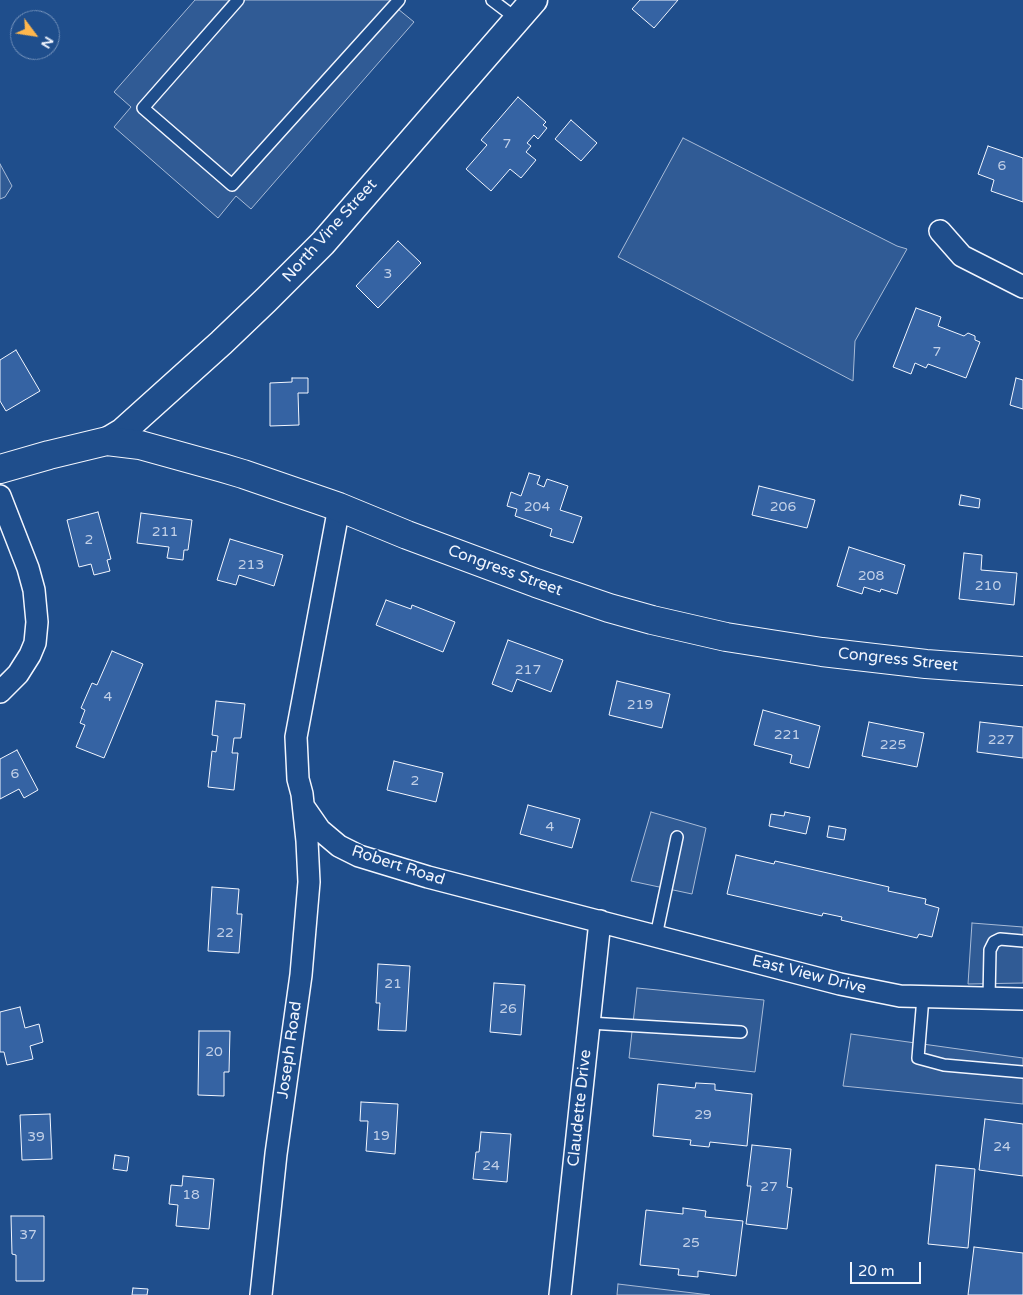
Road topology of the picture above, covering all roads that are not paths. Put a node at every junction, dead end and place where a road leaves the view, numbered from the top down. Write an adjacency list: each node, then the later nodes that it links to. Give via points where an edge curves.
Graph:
1 (238, 0): 2 (lane, via 144,108 232,185)
2 (399, 0)
3 (492, 0): 4 (lane)
4 (525, 9): 7 (street, North Vine Street, via 316,249 221,343 122,432)
5 (940, 232): 6 (street, via 962,256)
6 (1023, 287)
7 (107, 441): 8 (main road, Congress Street); 10 (main road, Congress Street, via 155,448)
8 (0, 470)
9 (0, 496): 12 (street, via 28,568 37,622 30,655 18,674)
10 (339, 507): 11 (main road, Congress Street, via 536,583 652,620 726,637 822,652); 13 (street, Robert Road, via 296,737)
11 (1023, 672)
12 (0, 692)
13 (303, 804): 15 (street, Robert Road, via 326,836 358,856); 24 (street, Joseph Road, via 309,882 301,975)
14 (676, 837): 16 (lane)
15 (600, 921): 16 (street, East View Drive); 21 (street, Claudette Drive)
16 (656, 936): 18 (street, East View Drive, via 840,984 900,996)
17 (1023, 941): 19 (lane, via 1000,939 994,942 990,950)
18 (923, 997): 19 (street, East View Drive); 23 (lane, via 918,1058 944,1065)
19 (989, 998): 20 (street, East View Drive)
20 (1023, 999)
21 (589, 1023): 22 (lane); 25 (street, Claudette Drive)
22 (741, 1032)
23 (1023, 1072)
24 (260, 1295)
25 (560, 1295)

